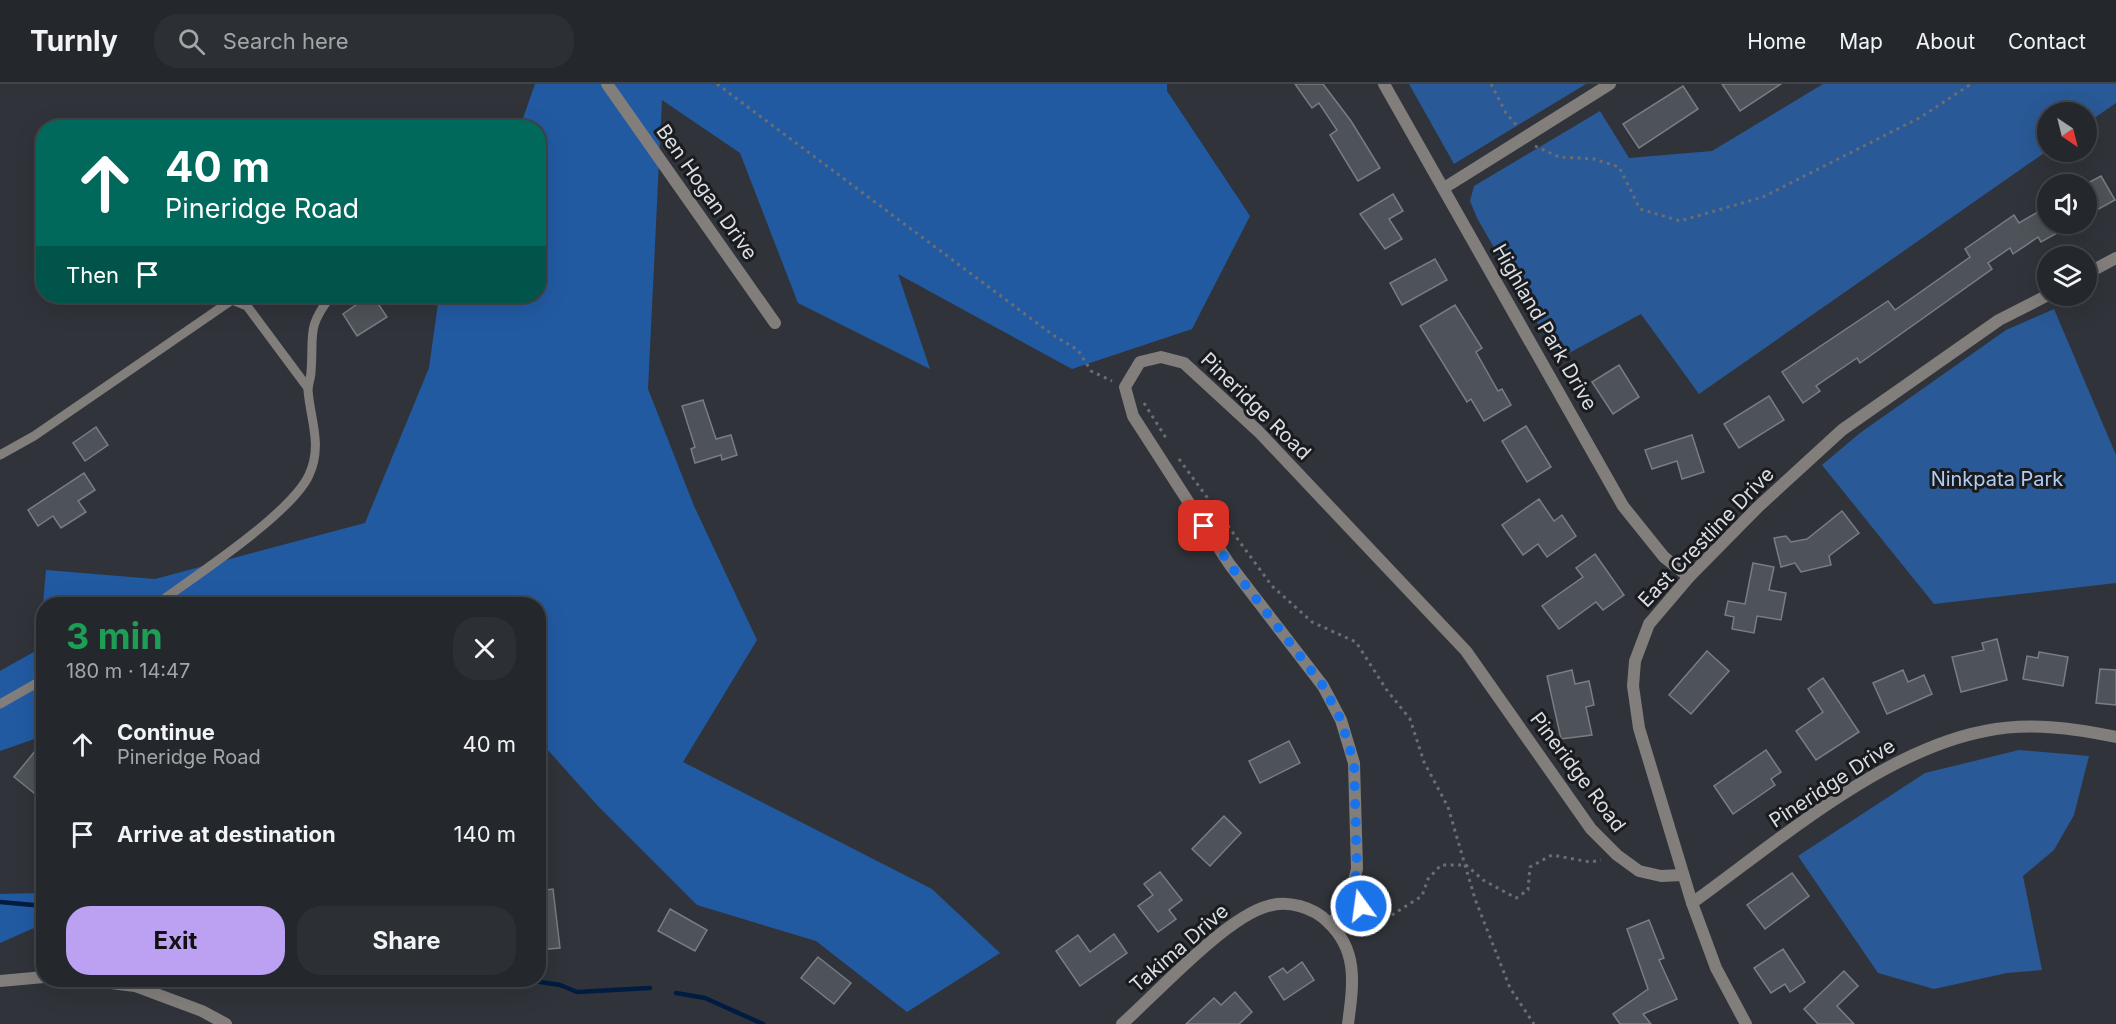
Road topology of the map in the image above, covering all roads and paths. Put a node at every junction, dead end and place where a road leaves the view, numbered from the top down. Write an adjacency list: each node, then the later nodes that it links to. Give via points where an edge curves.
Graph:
1 (607, 84): 15 (street, Ben Hogan Drive)
2 (717, 84): 16 (path, via 1043,328 1078,350 1091,371)
3 (1384, 84): 8 (street, Highland Park Drive)
4 (1491, 84): 7 (path, via 1506,113)
5 (1610, 84): 7 (street)
6 (1971, 84): 7 (path, via 1921,117 1763,197 1680,220 1640,209 1619,167 1594,159 1559,157 1537,148)
7 (1526, 136): 8 (street)
8 (1444, 188): 22 (street, Highland Park Drive, via 1623,506 1664,557)
9 (2116, 258): 10 (street)
10 (2097, 268)
11 (2037, 301): 22 (street, East Crestline Drive, via 1999,320 1842,430)
12 (228, 303): 20 (lane, via 34,436)
13 (240, 303): 17 (lane, via 247,306)
14 (325, 303): 17 (lane, via 316,314 311,330)
15 (775, 323)
16 (1117, 383)
17 (308, 388): 23 (lane, via 317,434 309,474 270,518)
18 (1138, 398): 19 (path, via 1150,410)
19 (1167, 440)
20 (0, 455)
21 (1178, 457): 28 (path, via 1272,586 1312,622 1356,642 1410,719 1424,762 1448,807)
22 (1689, 577): 29 (street, East Crestline Drive, via 1649,624 1635,661 1633,686 1639,728)
23 (166, 597)
24 (36, 684): 25 (lane)
25 (0, 704)
26 (2116, 737): 31 (street, Pineridge Drive, via 2081,729 2035,726 1986,730 1918,752 1877,773)
27 (1617, 855): 28 (path, via 1590,862 1552,855 1530,867 1528,890 1516,898 1483,880); 29 (street, Pineridge Road, via 1639,871); 30 (street, Pineridge Road, via 1591,829 1466,651 1259,432 1184,363 1161,357 1140,362 1125,387 1130,410 1230,565 1323,686 1341,720 1354,763 1357,869)
28 (1466, 865): 30 (path, via 1441,865 1428,879 1422,896 1383,920 1361,906); 39 (path, via 1474,899 1509,988)
29 (1682, 875): 31 (street, East Crestline Drive)
30 (1352, 894): 32 (street, via 1347,907)
31 (1692, 903): 40 (street, East Crestline Drive, via 1716,968)
32 (1330, 924): 37 (street, Takima Drive, via 1313,911 1292,905 1269,906 1254,912 1215,939); 38 (street, Takima Drive, via 1346,944 1353,964)
33 (36, 978): 34 (street)
34 (0, 981)
35 (138, 987): 36 (street)
36 (226, 1024)
37 (1122, 1024)
38 (1348, 1024)
39 (1534, 1024)
40 (1746, 1024)

